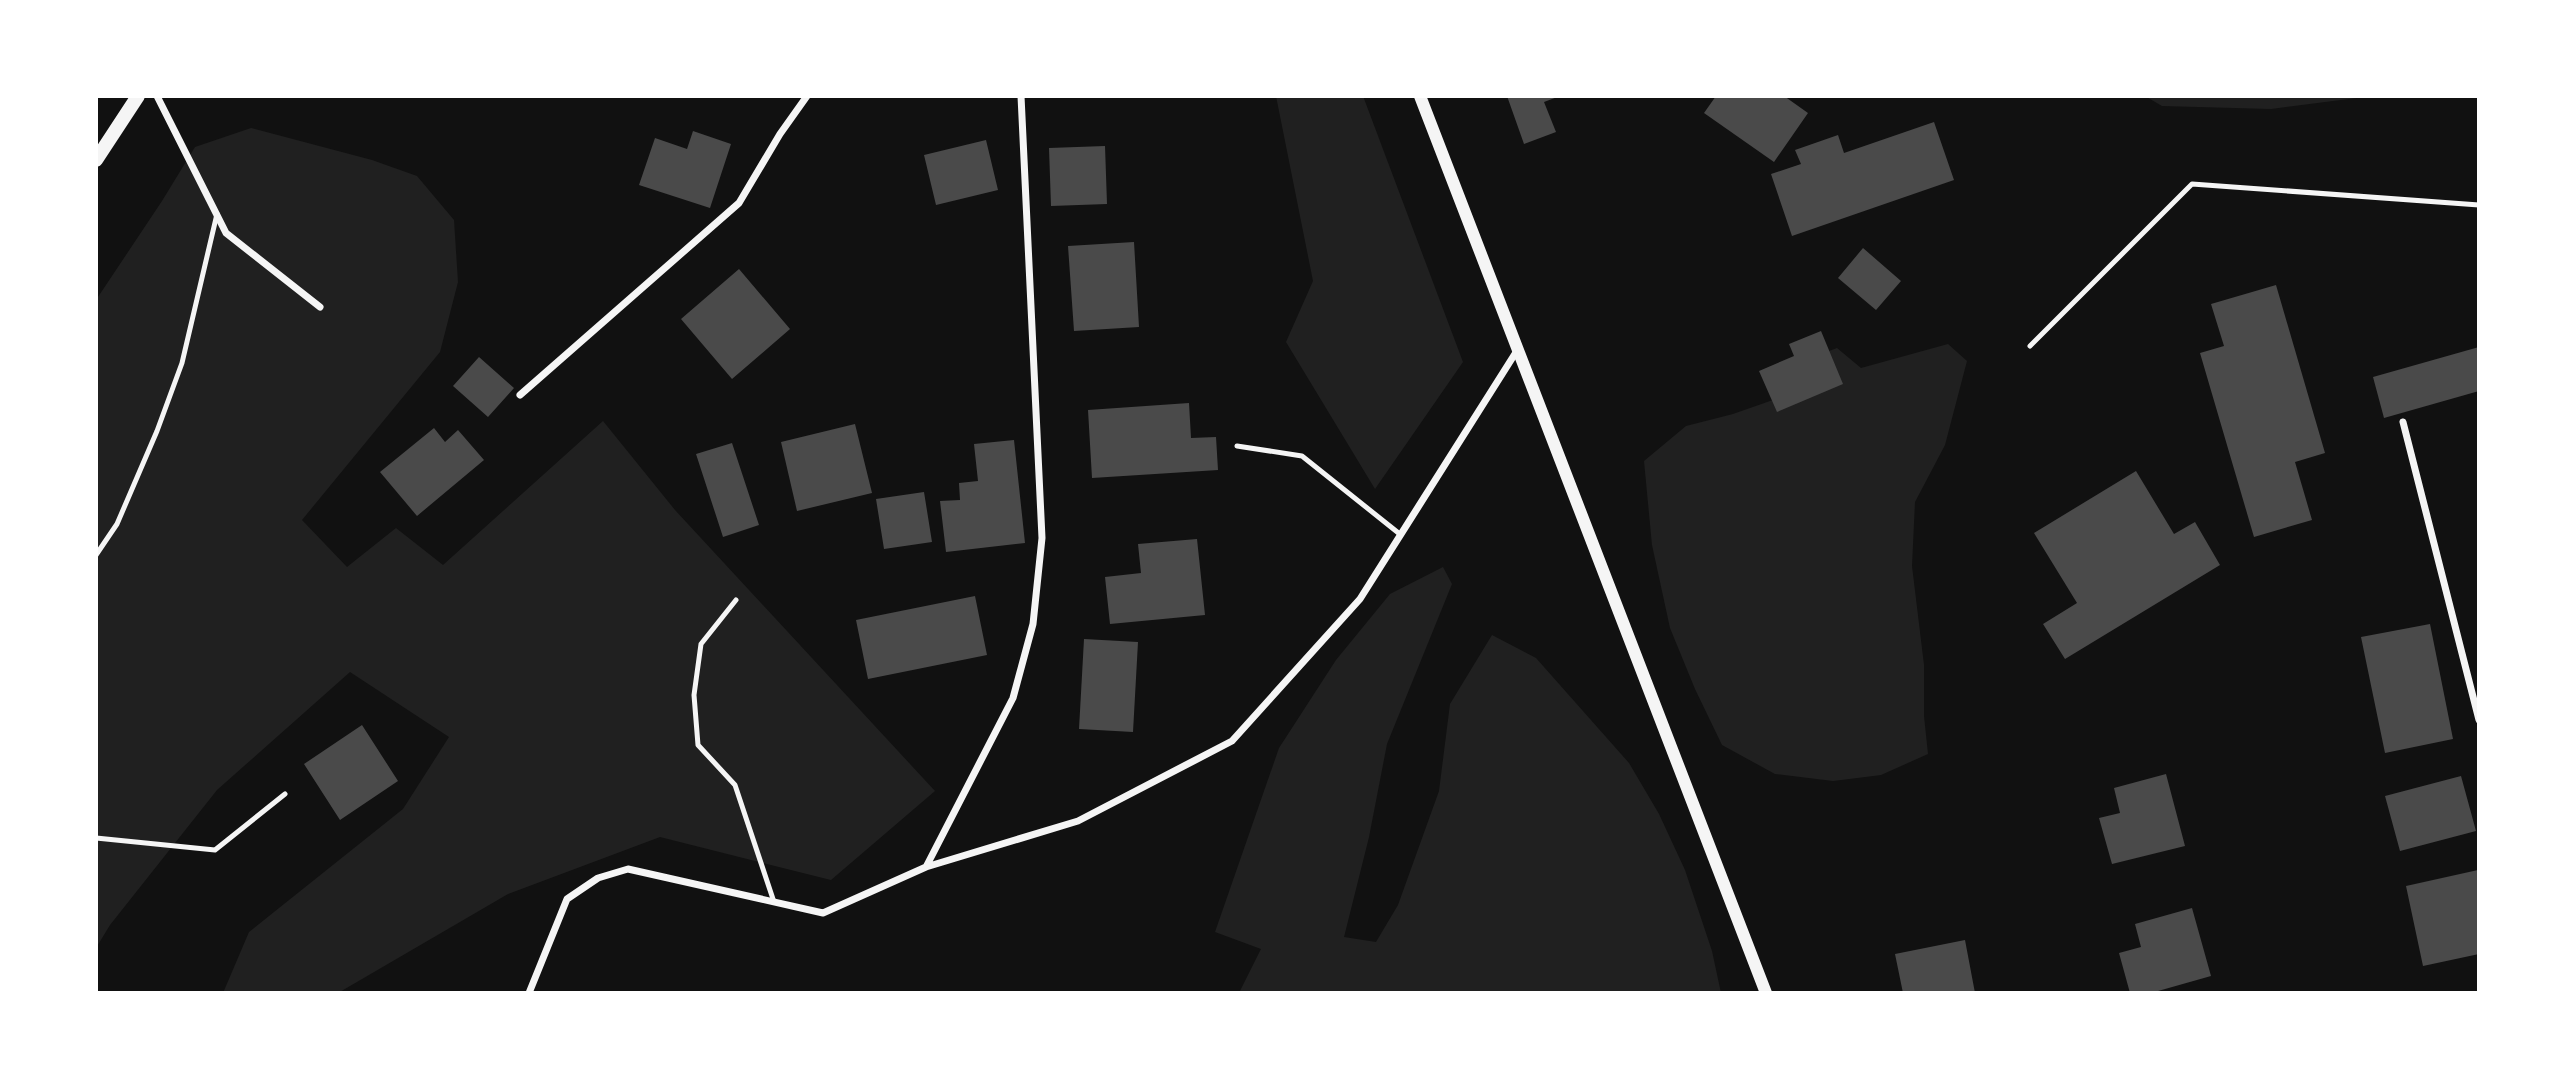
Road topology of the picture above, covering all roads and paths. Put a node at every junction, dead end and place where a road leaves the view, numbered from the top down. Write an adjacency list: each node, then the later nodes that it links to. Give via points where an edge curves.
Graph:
1 (138, 96): 6 (main road)
2 (157, 96): 8 (street)
3 (807, 96): 12 (street, via 739,204)
4 (1021, 96): 21 (street, via 1042,538 1033,624 1013,698)
5 (1420, 96): 11 (street)
6 (96, 160)
7 (2479, 205): 10 (lane, via 2192,184)
8 (216, 214): 9 (street, via 226,233); 16 (lane, via 178,374 117,524)
9 (320, 307)
10 (2030, 346)
11 (1519, 349): 15 (street); 24 (street)
12 (520, 395)
13 (2403, 422): 18 (street)
14 (1237, 446): 15 (lane, via 1302,456)
15 (1401, 535): 21 (street, via 1360,599 1232,741 1078,821)
16 (96, 555)
17 (736, 600): 22 (lane, via 701,644 694,695 698,745 735,785)
18 (2479, 720)
19 (285, 794): 20 (lane, via 215,850)
20 (96, 838)
21 (926, 867): 22 (street, via 823,913)
22 (774, 902): 23 (street, via 628,869 598,878 567,899)
23 (529, 993)
24 (1766, 993)

